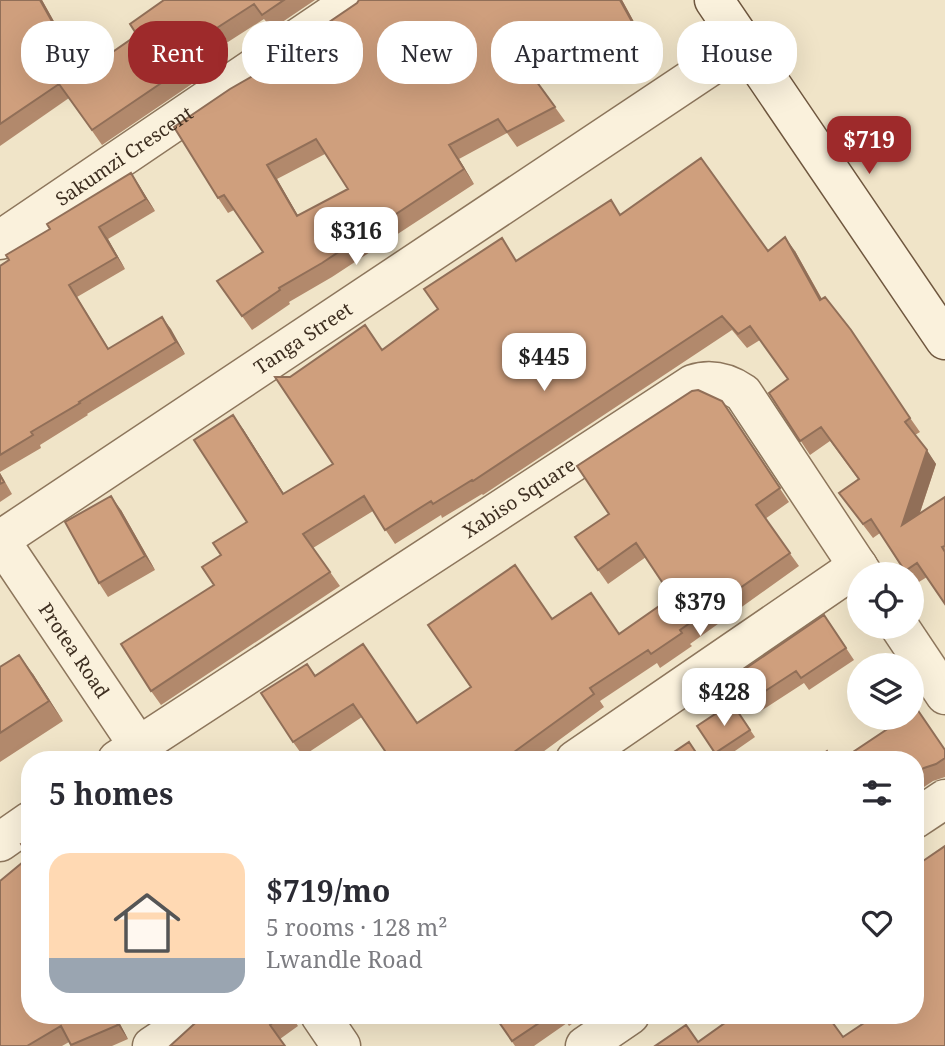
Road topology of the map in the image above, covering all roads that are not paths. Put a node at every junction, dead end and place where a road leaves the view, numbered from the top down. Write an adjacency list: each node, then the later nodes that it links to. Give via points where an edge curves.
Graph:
1 (354, 0): 6 (street, Sakumzi Crescent)
2 (714, 0): 3 (street)
3 (728, 21)
4 (684, 84): 8 (street, Tanga Street)
5 (771, 84): 7 (street)
6 (0, 240)
7 (945, 340)
8 (0, 540): 13 (street, Protea Road)
9 (856, 562): 14 (street, Xabiso Square, via 743,393 731,385 699,382)
10 (847, 579): 15 (street)
11 (908, 639): 12 (street)
12 (945, 695)
13 (132, 751)
14 (140, 751)
15 (589, 751)
16 (945, 799): 17 (street)
17 (924, 813)
18 (21, 827): 19 (street)
19 (0, 842)
20 (185, 1024): 23 (street)
21 (326, 1024): 24 (street)
22 (617, 1024): 25 (street)
23 (152, 1046)
24 (341, 1046)
25 (585, 1046)

